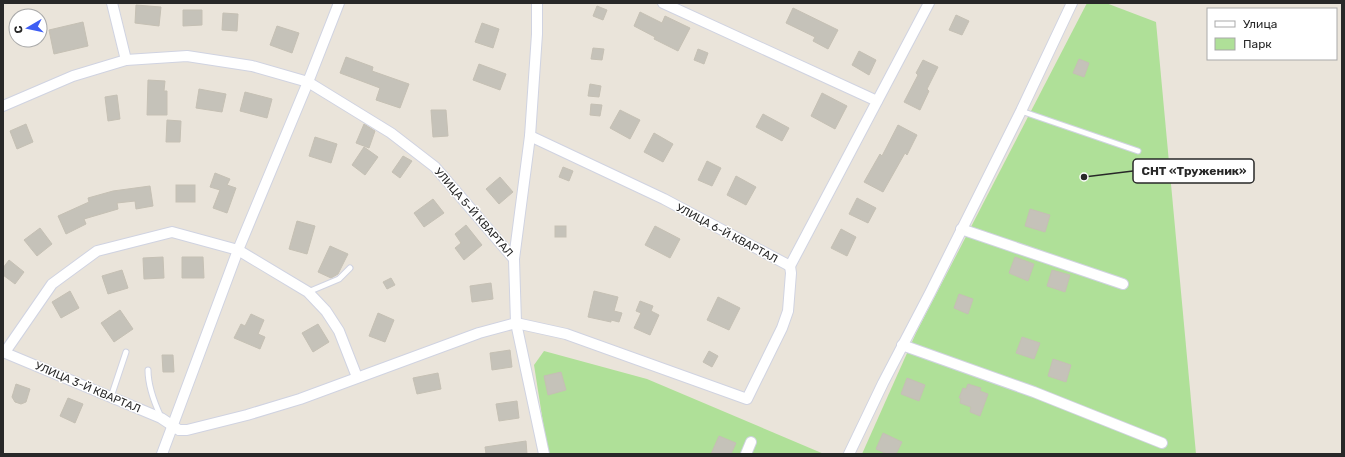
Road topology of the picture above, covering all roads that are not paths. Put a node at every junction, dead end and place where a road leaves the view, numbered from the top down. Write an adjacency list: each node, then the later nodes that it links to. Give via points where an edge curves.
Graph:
1 (112, 3): 7 (street)
2 (339, 3): 8 (street)
3 (537, 3): 12 (street)
4 (663, 3): 9 (street)
5 (929, 3): 9 (street, УЛИЦА 6-Й КВАРТАЛ)
6 (1072, 3): 11 (street)
7 (126, 60): 8 (street, УЛИЦА 5-Й КВАРТАЛ, via 187,56 252,66); 10 (street, УЛИЦА 5-Й КВАРТАЛ, via 73,76)
8 (308, 82): 15 (street); 16 (street, УЛИЦА 5-Й КВАРТАЛ, via 391,133 435,167)
9 (877, 101): 17 (street, УЛИЦА 6-Й КВАРТАЛ)
10 (3, 106)
11 (1021, 111): 13 (lane); 14 (street)
12 (530, 136): 16 (street); 17 (street, УЛИЦА 6-Й КВАРТАЛ, via 664,200)
13 (1138, 151)
14 (961, 229): 19 (street); 22 (street)
15 (238, 250): 20 (street); 23 (street, via 172,232 97,251 52,284); 29 (street)
16 (514, 259): 21 (street, УЛИЦА 5-Й КВАРТАЛ)
17 (790, 266): 21 (street, via 788,311 747,399 566,334)
18 (350, 268): 20 (lane, via 339,279)
19 (1123, 284)
20 (308, 292): 26 (street, via 326,311 339,331)
21 (516, 323): 26 (street, УЛИЦА 3-Й КВАРТАЛ, via 479,333); 33 (street, УЛИЦА 5-Й КВАРТАЛ)
22 (902, 345): 31 (street, via 1034,392); 35 (street)
23 (4, 352): 27 (street, УЛИЦА 3-Й КВАРТАЛ)
24 (126, 352): 27 (lane)
25 (148, 370): 28 (lane, via 153,397)
26 (357, 377): 29 (street, УЛИЦА 3-Й КВАРТАЛ, via 247,415 187,430 179,430)
27 (110, 397): 28 (street, УЛИЦА 3-Й КВАРТАЛ)
28 (161, 418): 29 (street, УЛИЦА 3-Й КВАРТАЛ)
29 (172, 425): 32 (street)
30 (751, 442): 34 (street)
31 (1162, 443)
32 (162, 454)
33 (544, 454)
34 (746, 454)
35 (849, 454)

